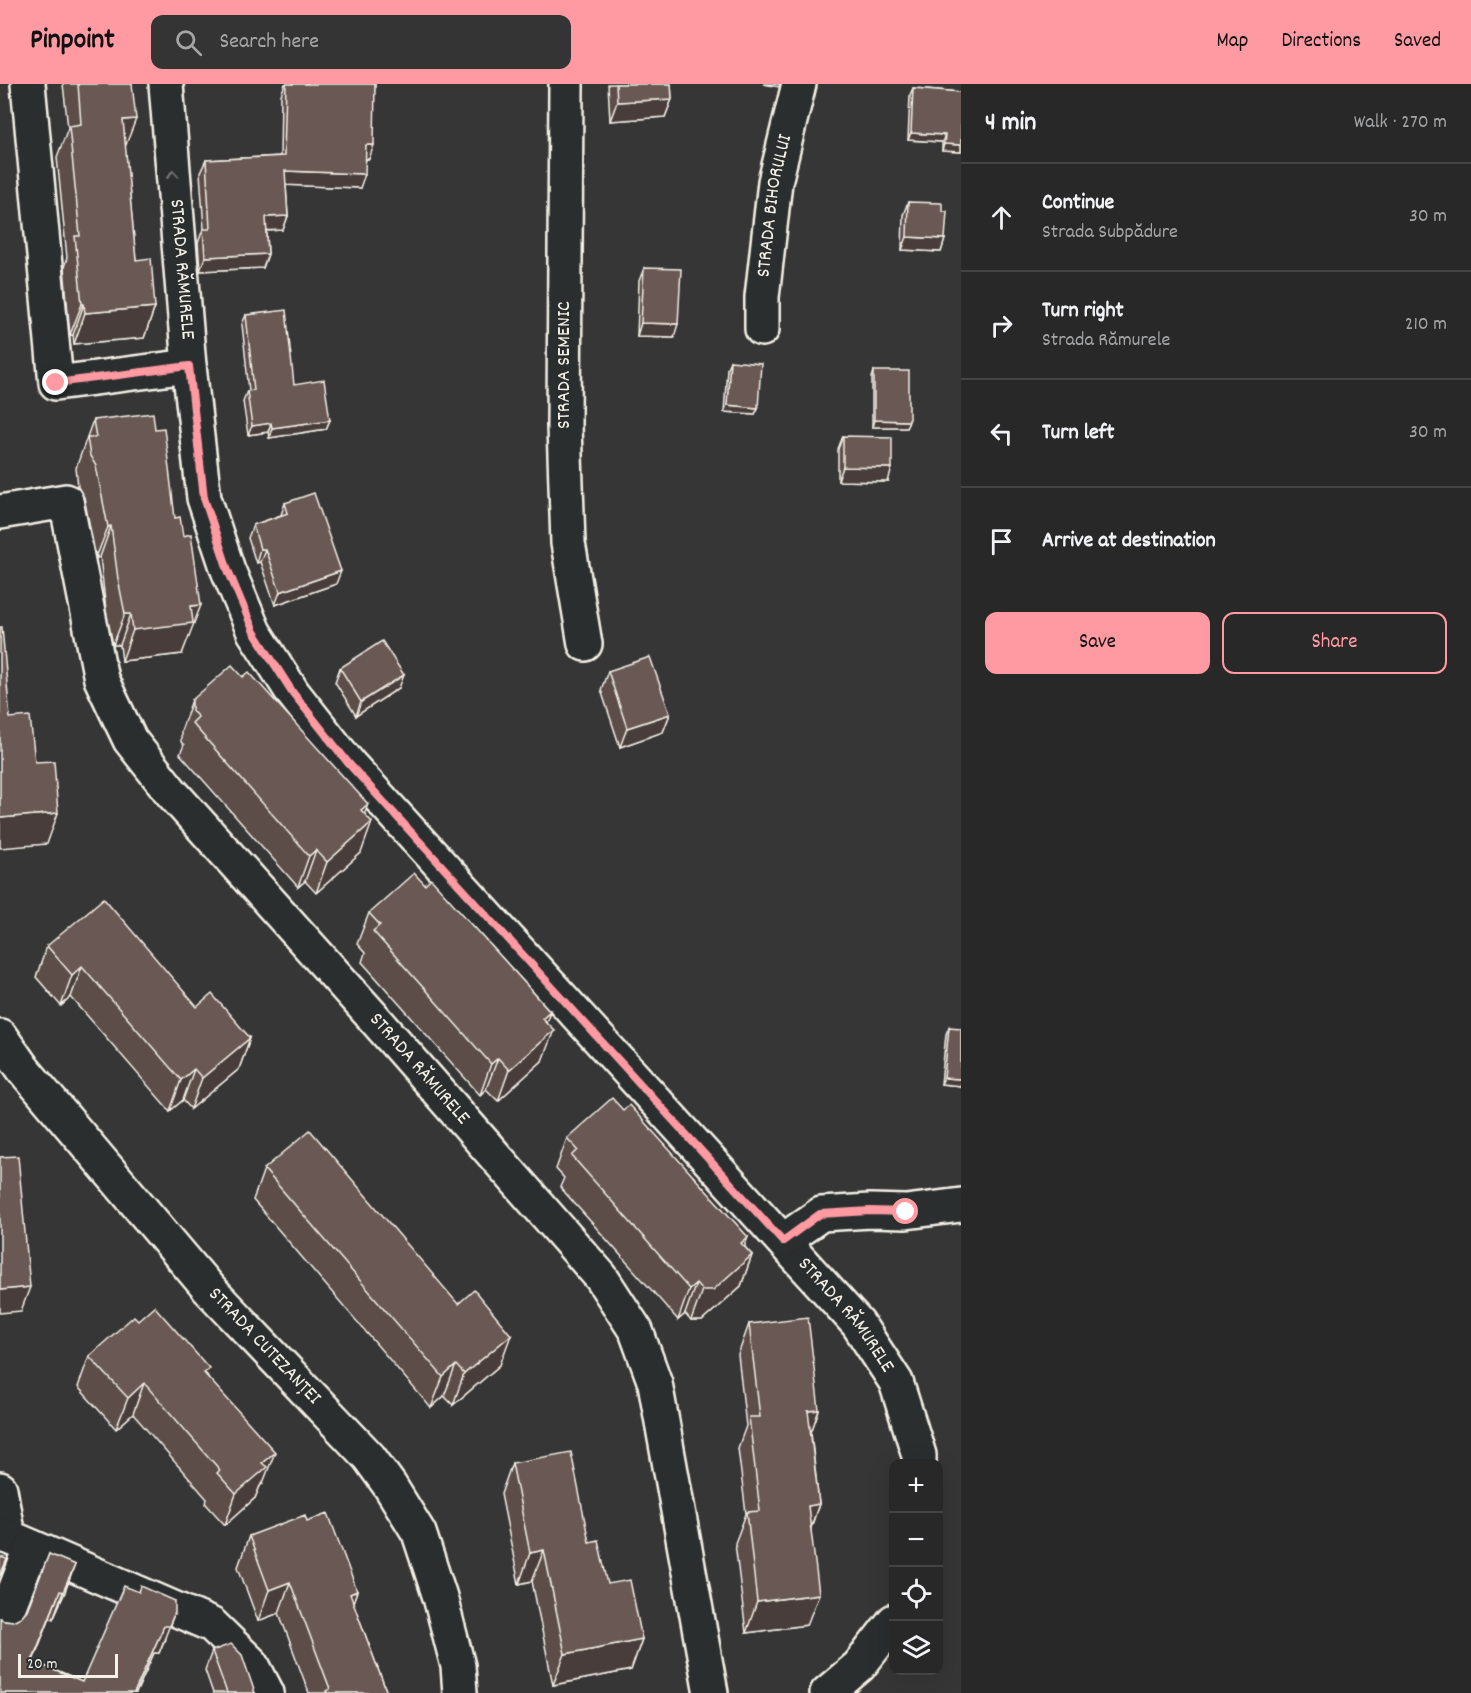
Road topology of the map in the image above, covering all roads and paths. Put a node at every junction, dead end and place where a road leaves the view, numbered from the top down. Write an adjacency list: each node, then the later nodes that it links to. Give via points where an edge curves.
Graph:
1 (28, 84): 6 (street, via 56,383)
2 (166, 84): 6 (street, STRADA RĂMURELE, one-way to 2)
3 (566, 84): 8 (street, STRADA SEMENIC, via 568,543)
4 (799, 84): 5 (street, STRADA BIHORULUI, via 775,182)
5 (762, 329)
6 (189, 366): 11 (street, STRADA RĂMURELE, via 204,498 254,632 293,693 349,764)
7 (0, 512): 19 (street, STRADA RĂMURELE, via 66,501 101,679 130,740 172,793 601,1277 636,1331 655,1383)
8 (585, 644)
9 (0, 1036): 18 (street, STRADA CUTEZANȚEI, via 24,1070 187,1263 369,1457 390,1486 419,1533 458,1666)
10 (961, 1204): 11 (street, via 906,1212 820,1214)
11 (783, 1241): 12 (street, STRADA RĂMURELE, via 858,1324 896,1382)
12 (919, 1459)
13 (0, 1489): 14 (street)
14 (14, 1539): 16 (street); 17 (street, via 212,1625 252,1664)
15 (889, 1628): 20 (street, via 860,1666)
16 (0, 1629)
17 (267, 1693)
18 (460, 1693)
19 (711, 1693)
20 (827, 1693)

